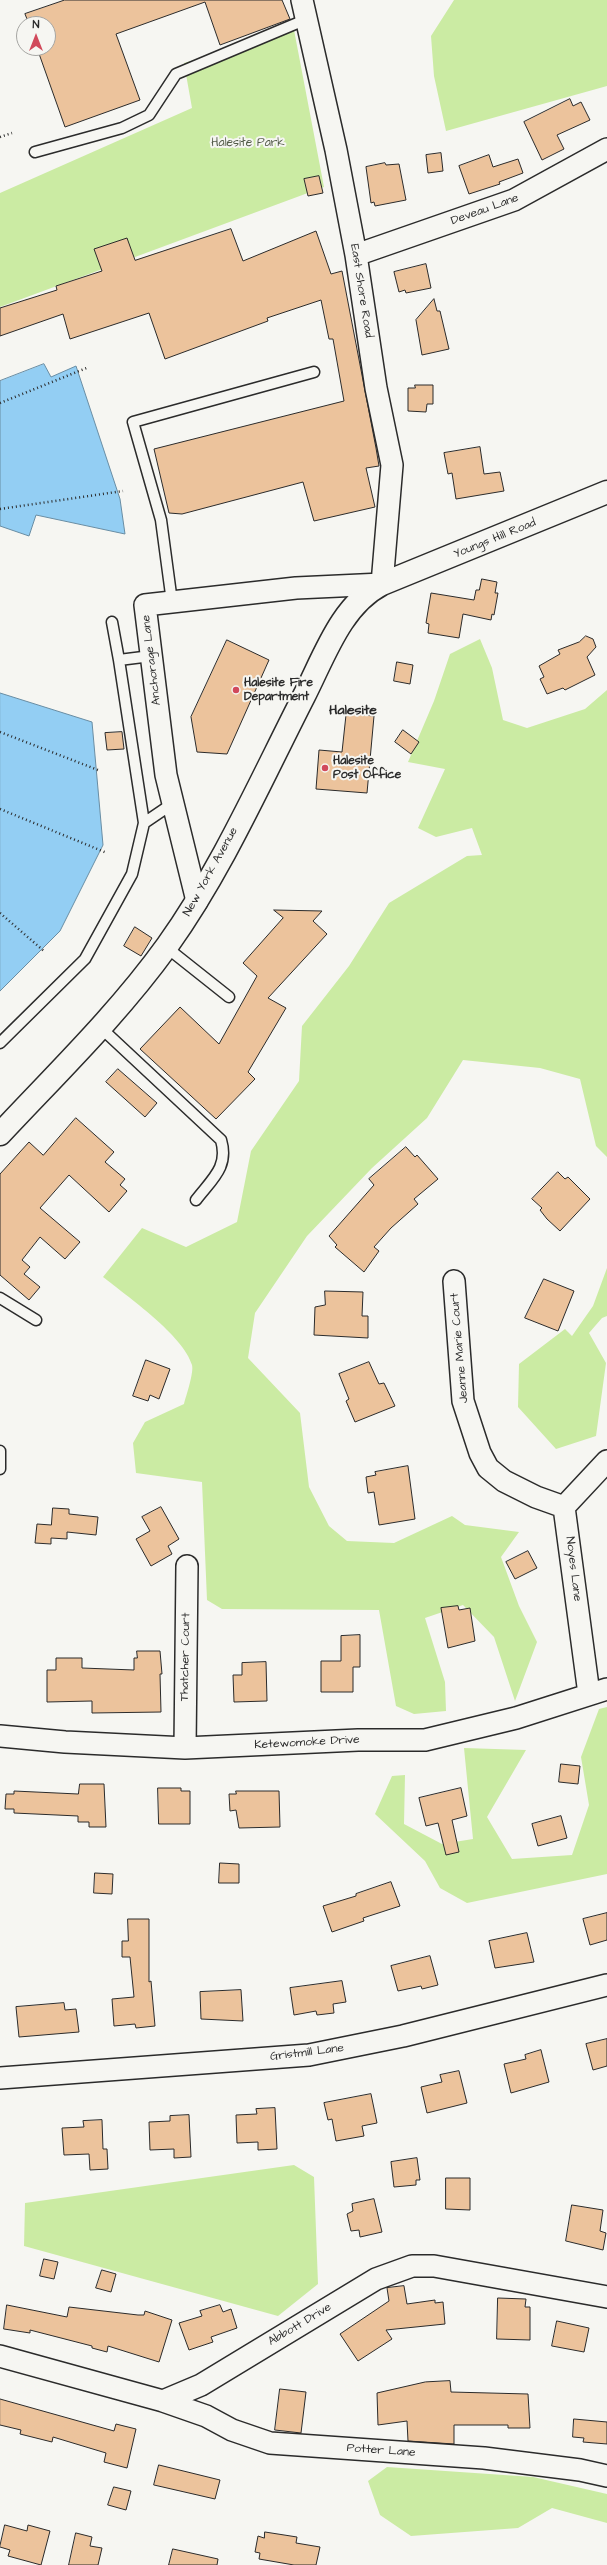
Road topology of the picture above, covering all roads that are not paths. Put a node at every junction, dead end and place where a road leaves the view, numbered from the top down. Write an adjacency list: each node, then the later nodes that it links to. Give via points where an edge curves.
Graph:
1 (304, 9): 3 (lane, via 176,74 149,115 122,128); 4 (street, East Shore Road)
2 (607, 149): 4 (street, Deveau Lane, via 514,200)
3 (35, 152)
4 (356, 255): 7 (street, East Shore Road, via 376,388 392,465)
5 (314, 372): 8 (lane, via 133,422 161,520)
6 (607, 492): 7 (street, Youngs Hill Road)
7 (382, 584): 8 (street, Anchorage Lane, via 296,588); 14 (street, New York Avenue, via 363,595 343,621)
8 (172, 602): 10 (street, Anchorage Lane, via 145,605)
9 (112, 622): 11 (lane)
10 (151, 656): 11 (lane); 12 (street, Anchorage Lane, via 166,776)
11 (119, 660): 13 (lane)
12 (172, 804): 13 (lane); 14 (street, Anchorage Lane)
13 (144, 823): 18 (lane, via 132,874 85,959)
14 (197, 900): 15 (street, New York Avenue)
15 (166, 947): 16 (lane); 17 (street, New York Avenue)
16 (229, 996)
17 (100, 1027): 19 (street, New York Avenue); 20 (lane, via 221,1140 225,1154 222,1165)
18 (0, 1043)
19 (0, 1134)
20 (196, 1200)
21 (454, 1281): 27 (street, Jeanne Marie Court, via 463,1400 480,1453 488,1468 504,1481)
22 (0, 1298): 23 (lane)
23 (36, 1320)
24 (0, 1451): 26 (lane)
25 (607, 1461): 27 (street)
26 (0, 1469)
27 (564, 1507): 29 (street, Noyes Lane)
28 (187, 1566): 31 (street, Thatcher Court)
29 (598, 1691): 31 (street, Ketewomoke Drive, via 516,1718 425,1740 358,1740)
30 (0, 1736): 31 (street, Ketewomoke Drive)
31 (185, 1748)
32 (607, 1984): 33 (street, Gristmill Lane, via 403,2036 308,2055)
33 (0, 2078)
34 (607, 2297): 36 (street, Abbott Drive, via 434,2266 412,2266 376,2279 200,2385)
35 (0, 2356): 36 (street)
36 (163, 2401): 37 (street, Potter Lane, via 270,2443 484,2458 580,2470)
37 (607, 2476)

